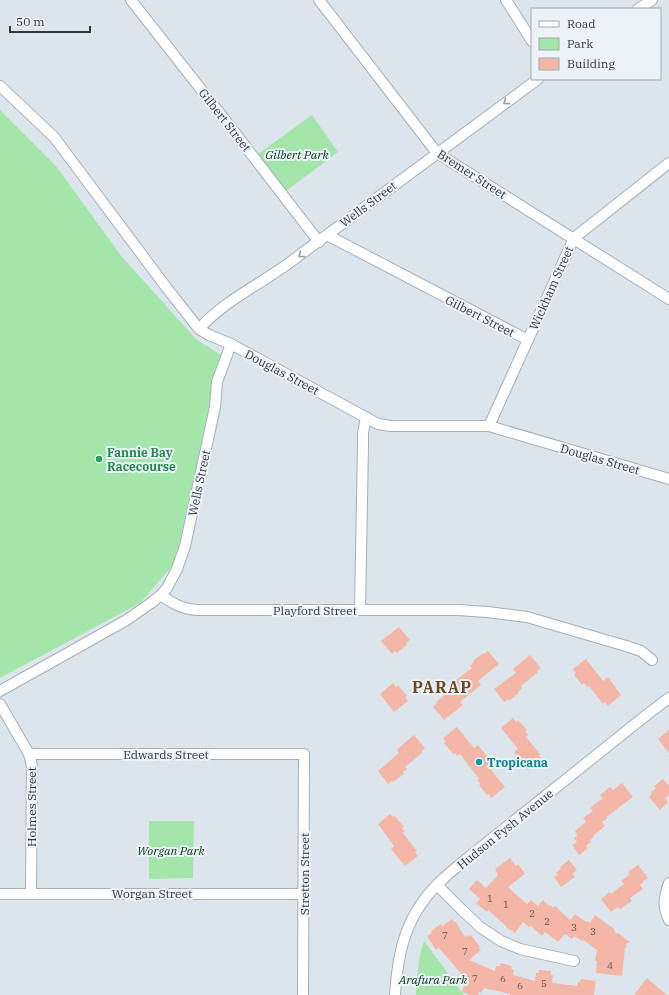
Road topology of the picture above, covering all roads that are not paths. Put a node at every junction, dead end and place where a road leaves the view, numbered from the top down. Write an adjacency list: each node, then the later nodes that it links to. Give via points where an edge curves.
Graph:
1 (131, 0): 11 (street, Gilbert Street, via 225,120)
2 (319, 0): 9 (street, Bremer Street)
3 (506, 0): 6 (street)
4 (652, 0): 5 (street)
5 (640, 8)
6 (531, 38)
7 (537, 80): 9 (street, Wells Street, one-way to 9)
8 (0, 86): 14 (street, Douglas Street, via 54,137)
9 (437, 153): 11 (street, Wells Street); 12 (street, Bremer Street)
10 (669, 163): 12 (street, Wickham Street)
11 (323, 238): 14 (street, Wells Street, one-way to 14, via 272,275 234,298); 15 (street, Gilbert Street)
12 (574, 238): 13 (street, Bremer Street); 15 (street, Wickham Street)
13 (669, 299)
14 (199, 329): 16 (street, Douglas Street)
15 (528, 340): 18 (street, Wickham Street)
16 (231, 344): 17 (street, Douglas Street); 20 (street, Wells Street, via 217,382 215,407 185,546 174,575)
17 (366, 417): 18 (street, Douglas Street, via 384,425); 21 (street, via 362,445)
18 (489, 426): 19 (street, Douglas Street)
19 (669, 479)
20 (161, 595): 21 (street, Playford Street, via 177,606 190,610); 23 (street, via 125,621)
21 (360, 610): 22 (street, Playford Street, via 458,610 527,617 626,646)
22 (652, 660)
23 (0, 691)
24 (669, 698): 29 (street, Hudson Fysh Avenue)
25 (0, 704): 26 (street, Holmes Street)
26 (29, 754): 27 (street, Edwards Street); 30 (street, Holmes Street, via 32,766)
27 (304, 754): 32 (street, Stretton Street)
28 (669, 883): 33 (street, via 664,900)
29 (437, 885): 34 (street, via 480,927 501,941 520,949); 36 (street, Hudson Fysh Avenue, via 416,911 402,942)
30 (31, 893): 31 (street, Worgan Street); 32 (street, Worgan Street)
31 (0, 894)
32 (304, 894): 35 (street, Stretton Street)
33 (669, 920)
34 (574, 961)
35 (303, 995)
36 (395, 995)

